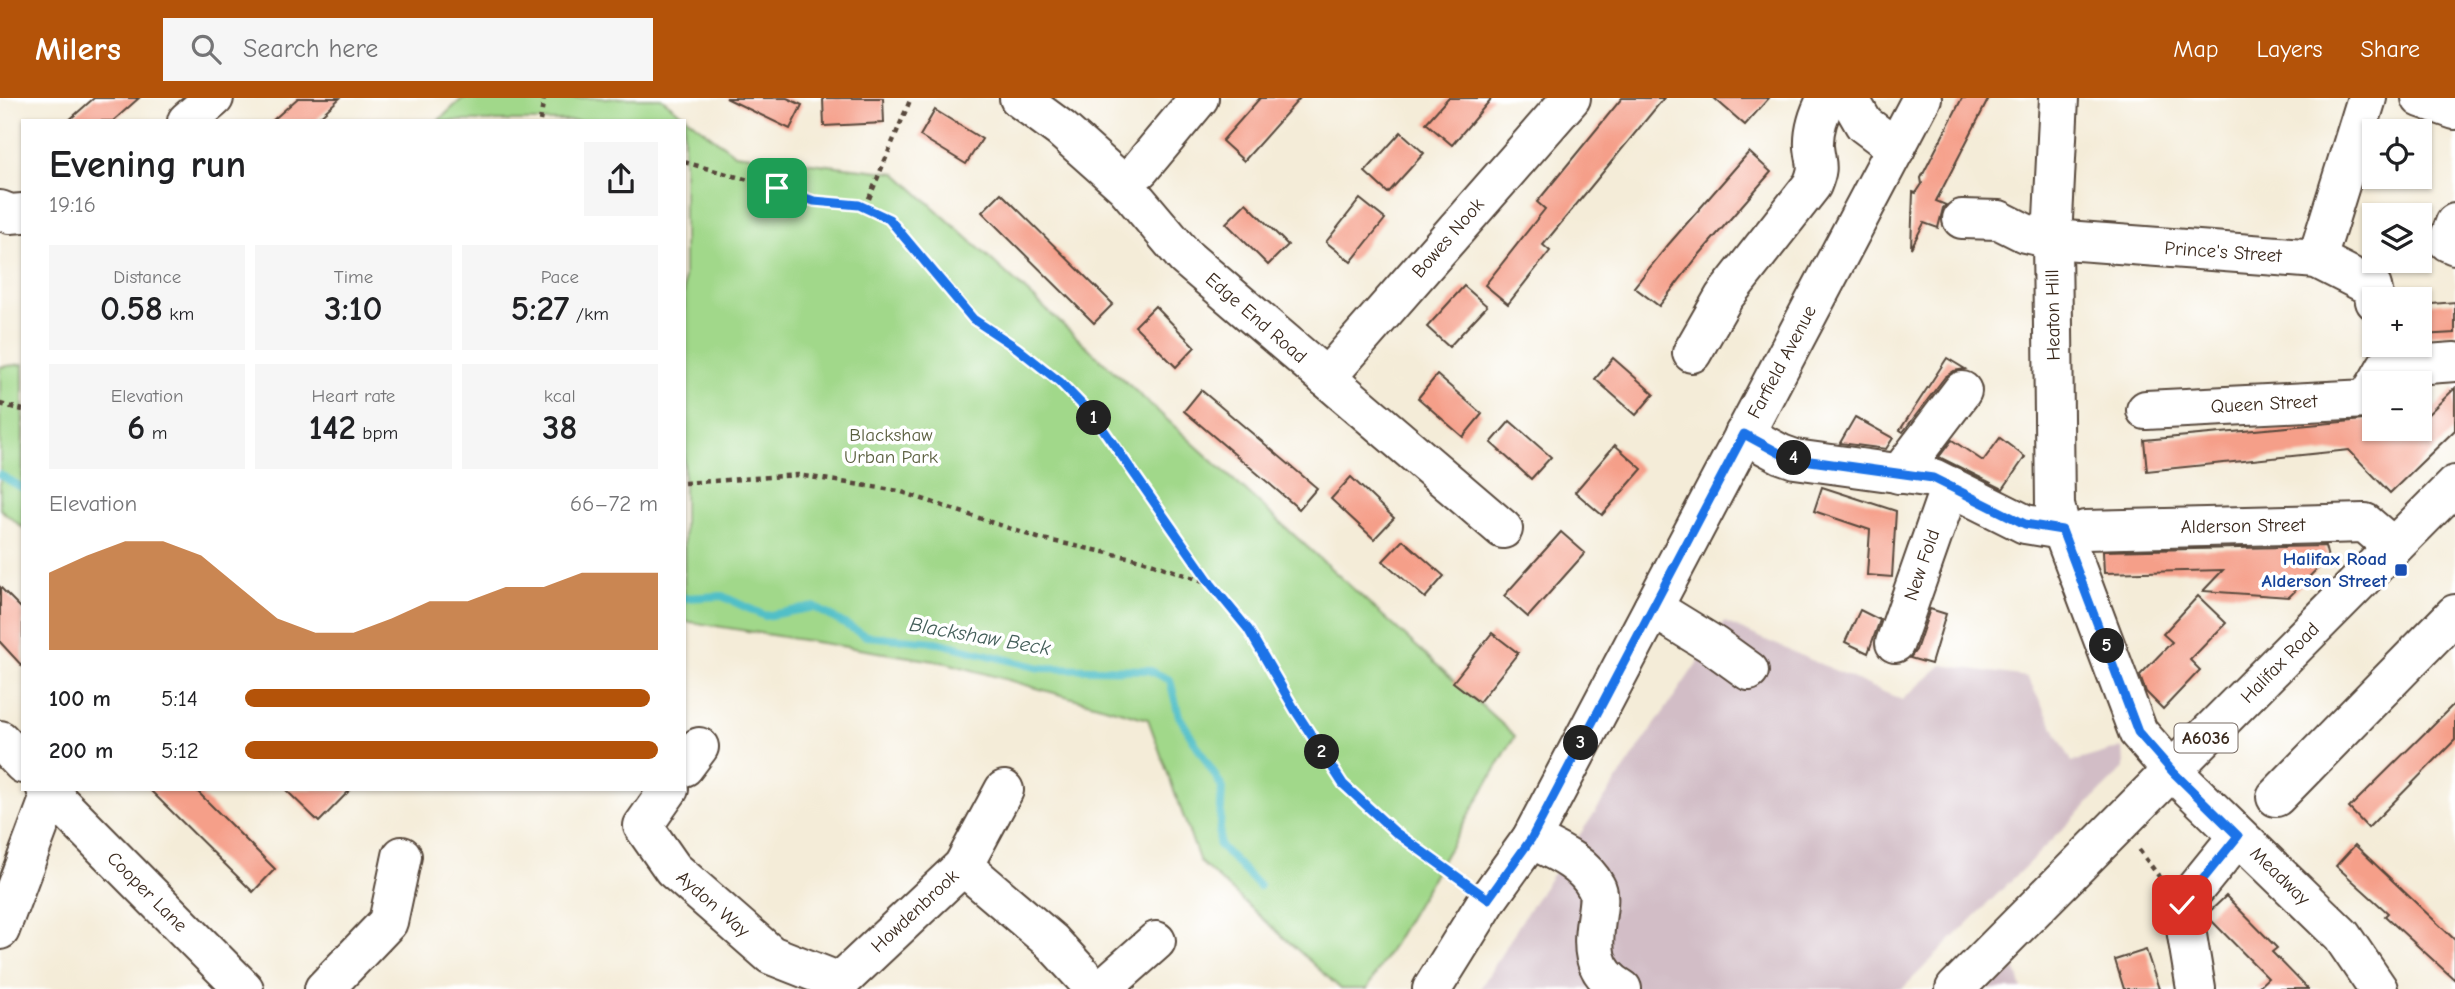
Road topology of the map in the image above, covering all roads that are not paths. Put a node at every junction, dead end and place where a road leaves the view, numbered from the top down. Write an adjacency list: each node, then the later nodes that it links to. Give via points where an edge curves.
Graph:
1 (214, 98): 12 (main road)
2 (1019, 98): 26 (main road, Edge End Road, via 1125,186 1185,257)
3 (1199, 98): 14 (main road)
4 (1570, 98): 26 (main road, Bowes Nook)
5 (1827, 98): 23 (main road, via 1815,125 1818,165 1812,185 1724,297)
6 (1849, 98): 13 (main road, via 1864,124)
7 (1922, 98): 13 (main road, Farfield Avenue)
8 (2059, 98): 19 (main road, Heaton Hill)
9 (2367, 98): 21 (main road)
10 (2421, 98): 11 (main road)
11 (2455, 110)
12 (189, 119)
13 (1896, 148): 29 (main road, Farfield Avenue)
14 (1140, 169)
15 (0, 210): 16 (main road)
16 (21, 213)
17 (1962, 219): 19 (main road, Prince's Street, via 1999,220)
18 (2455, 223): 20 (main road, via 2448,243)
19 (2052, 239): 21 (main road, Prince's Street); 34 (main road, Heaton Hill, via 2055,506)
20 (2455, 245)
21 (2317, 259): 22 (main road, Prince's Street)
22 (2372, 287)
23 (1692, 353)
24 (2455, 362): 25 (main road, Queen Street)
25 (2380, 370): 28 (main road, Queen Street, via 2367,399)
26 (1326, 378): 33 (main road, Edge End Road)
27 (1962, 391): 30 (main road)
28 (2146, 410)
29 (1744, 434): 30 (main road, Alderson Street, via 1781,454); 36 (main road, Farfield Avenue)
30 (1899, 474): 32 (main road, Alderson Street, via 1933,478)
31 (2455, 485): 35 (main road, Halifax Road / A6036)
32 (1950, 486): 34 (main road, Alderson Street, via 2025,524); 38 (main road, New Fold)
33 (1503, 529)
34 (2074, 530): 35 (main road, Alderson Street, via 2365,523); 40 (main road, Heaton Hill, via 2138,732)
35 (2393, 547): 40 (main road, Halifax Road / A6036)
36 (1653, 608): 39 (main road); 46 (main road, Farfield Avenue)
37 (2455, 614): 44 (main road)
38 (1895, 643)
39 (1749, 671)
40 (2173, 772): 45 (main road, Meadway); 58 (main road, Halifax Road / A6036)
41 (1004, 790): 48 (main road, Howdenbrook)
42 (668, 791): 51 (main road, Aydon Way, via 643,826 673,869 772,956)
43 (49, 792): 49 (main road, Cooper Lane); 52 (main road, Cooper Lane)
44 (2276, 797)
45 (2238, 836): 59 (main road, via 2182,905); 60 (main road, Meadway, via 2343,936)
46 (1531, 839): 56 (main road, Farfield Avenue); 57 (main road, via 1565,856 1598,888 1593,953 1611,983)
47 (402, 856): 53 (main road, via 388,922)
48 (963, 866): 51 (main road, Howdenbrook); 54 (main road, via 1052,942)
49 (0, 930)
50 (1156, 941): 55 (main road)
51 (839, 985)
52 (244, 989)
53 (324, 989)
54 (1095, 989)
55 (1102, 989)
56 (1432, 989)
57 (1622, 989)
58 (1955, 989)
59 (2196, 989)
60 (2378, 989)

